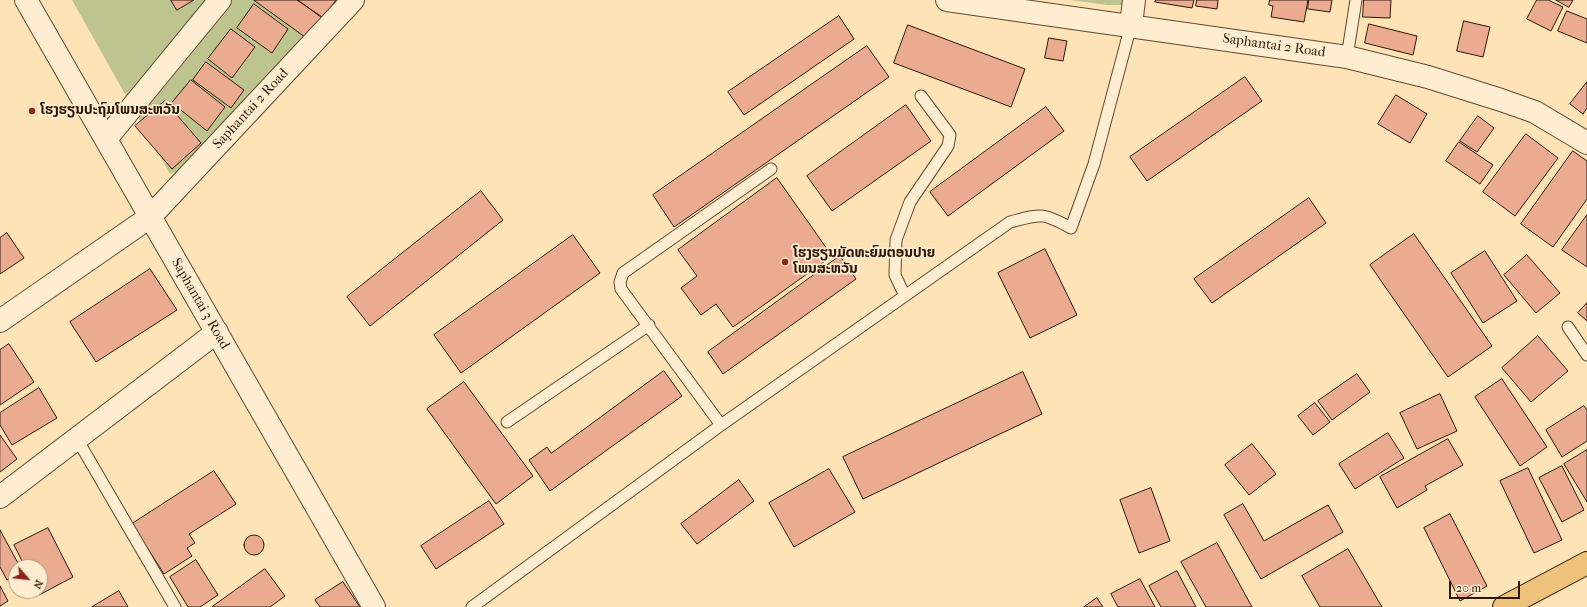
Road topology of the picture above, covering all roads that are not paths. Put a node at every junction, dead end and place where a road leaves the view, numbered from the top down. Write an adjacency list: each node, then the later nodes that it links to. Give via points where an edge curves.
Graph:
1 (26, 0): 10 (street, Saphantai 3 Road)
2 (220, 0): 10 (street)
3 (352, 0): 13 (street, Saphantai 2 Road)
4 (947, 0): 7 (street, Saphantai 2 Road)
5 (1134, 0): 7 (street)
6 (1356, 0): 8 (lane)
7 (1131, 25): 8 (street, Saphantai 2 Road); 14 (lane, via 1094,164 1070,228 1052,217 1037,215 1010,222)
8 (1347, 57): 11 (street, Saphantai 2 Road, via 1428,77 1536,112)
9 (921, 96): 14 (lane, via 950,135 948,146 910,202 896,240 895,275)
10 (106, 139): 13 (street, Saphantai 3 Road)
11 (1587, 143)
12 (771, 169): 16 (lane, via 623,273 620,282 622,289)
13 (150, 217): 15 (street, Saphantai 2 Road); 18 (street, Saphantai 3 Road)
14 (905, 296): 21 (lane)
15 (0, 321)
16 (649, 325): 20 (lane); 21 (lane)
17 (1568, 327): 19 (lane)
18 (217, 332): 22 (street); 26 (street, Saphantai 3 Road)
19 (1587, 355)
20 (507, 422)
21 (721, 425): 27 (lane)
22 (77, 439): 23 (street); 25 (lane)
23 (0, 497)
24 (1587, 564): 28 (main road)
25 (175, 607)
26 (374, 607)
27 (472, 607)
28 (1504, 607)

